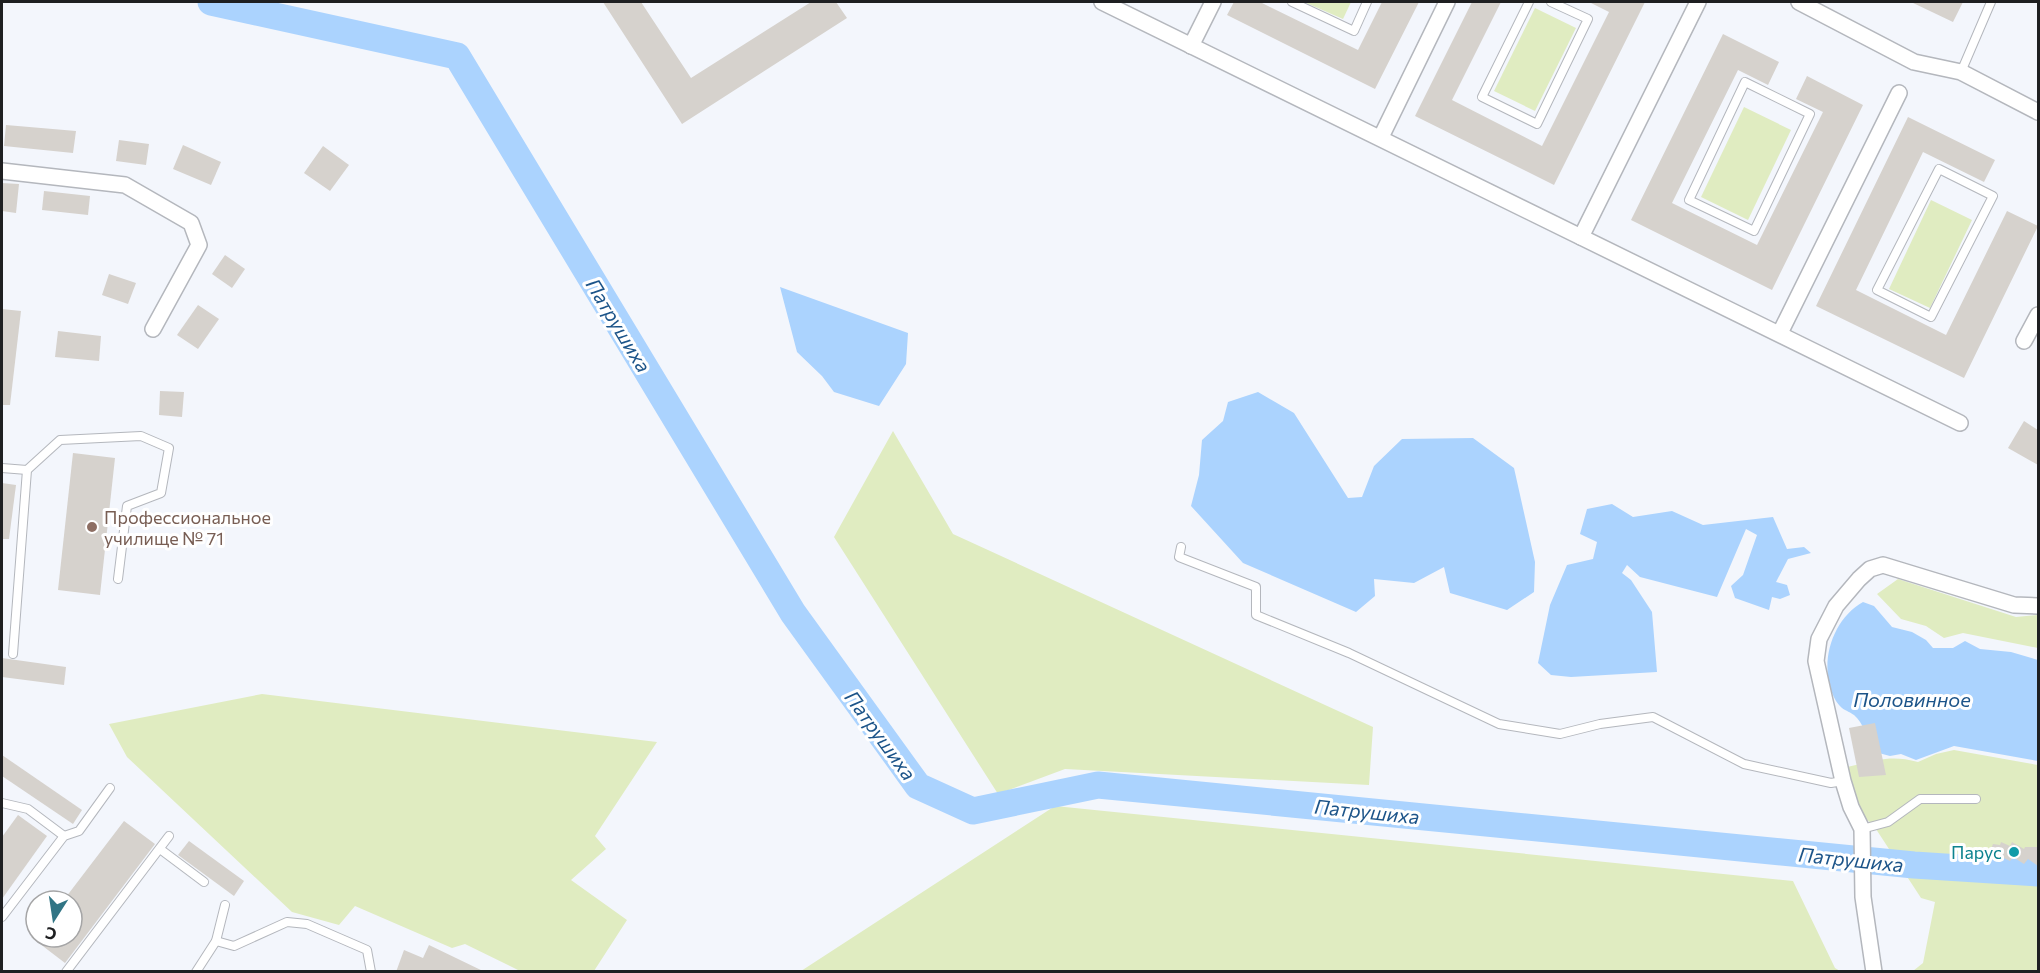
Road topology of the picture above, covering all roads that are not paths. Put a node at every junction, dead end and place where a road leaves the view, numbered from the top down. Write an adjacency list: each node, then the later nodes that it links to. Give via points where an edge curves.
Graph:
1 (1102, 2): 12 (street)
2 (1213, 2): 12 (street)
3 (1292, 2): 4 (lane, via 1354,31)
4 (1367, 2)
5 (1447, 2): 17 (street)
6 (1528, 2): 11 (lane, via 1482,97 1537,124 1588,19)
7 (1551, 2): 11 (lane)
8 (1698, 2): 19 (street)
9 (1799, 2): 13 (street, via 1914,62)
10 (1990, 2): 13 (lane)
11 (1561, 4)
12 (1191, 46): 17 (street)
13 (1961, 72): 15 (street)
14 (1899, 93): 23 (street)
15 (2038, 112)
16 (1810, 114): 16 (lane, via 1754,231 1689,200 1745,82)
17 (1380, 137): 19 (street)
18 (2, 171): 22 (street, via 124,185 191,223 199,245)
19 (1581, 237): 23 (street)
20 (1877, 290): 20 (lane, via 1939,169 1993,196 1931,317)
21 (2038, 315): 24 (street)
22 (153, 329)
23 (1780, 333): 25 (street)
24 (2024, 341)
25 (1960, 423)
26 (2, 468): 27 (lane)
27 (27, 470): 29 (lane, via 60,440 141,436 169,448 161,493 127,506); 31 (lane)
28 (1181, 547): 32 (lane, via 1179,557 1256,587 1256,615 1349,653 1499,724 1560,734 1653,717 1744,764 1831,783)
29 (118, 579)
30 (2038, 606): 32 (street, via 2014,605 1883,565 1870,569 1836,606 1819,639 1816,661)
31 (13, 654)
32 (1843, 781): 36 (street)
33 (110, 788): 37 (lane, via 79,831)
34 (1976, 799): 36 (lane, via 1920,799 1888,822)
35 (2, 802): 37 (lane, via 28,809)
36 (1862, 834): 47 (street, via 1863,897)
37 (64, 836): 42 (lane)
38 (170, 836): 39 (lane)
39 (160, 849): 40 (lane); 44 (lane)
40 (204, 882)
41 (225, 905): 43 (lane)
42 (2, 917)
43 (216, 942): 45 (lane); 46 (lane, via 234,946 287,922 307,924 367,950)
44 (66, 972)
45 (196, 972)
46 (372, 972)
47 (1874, 972)

